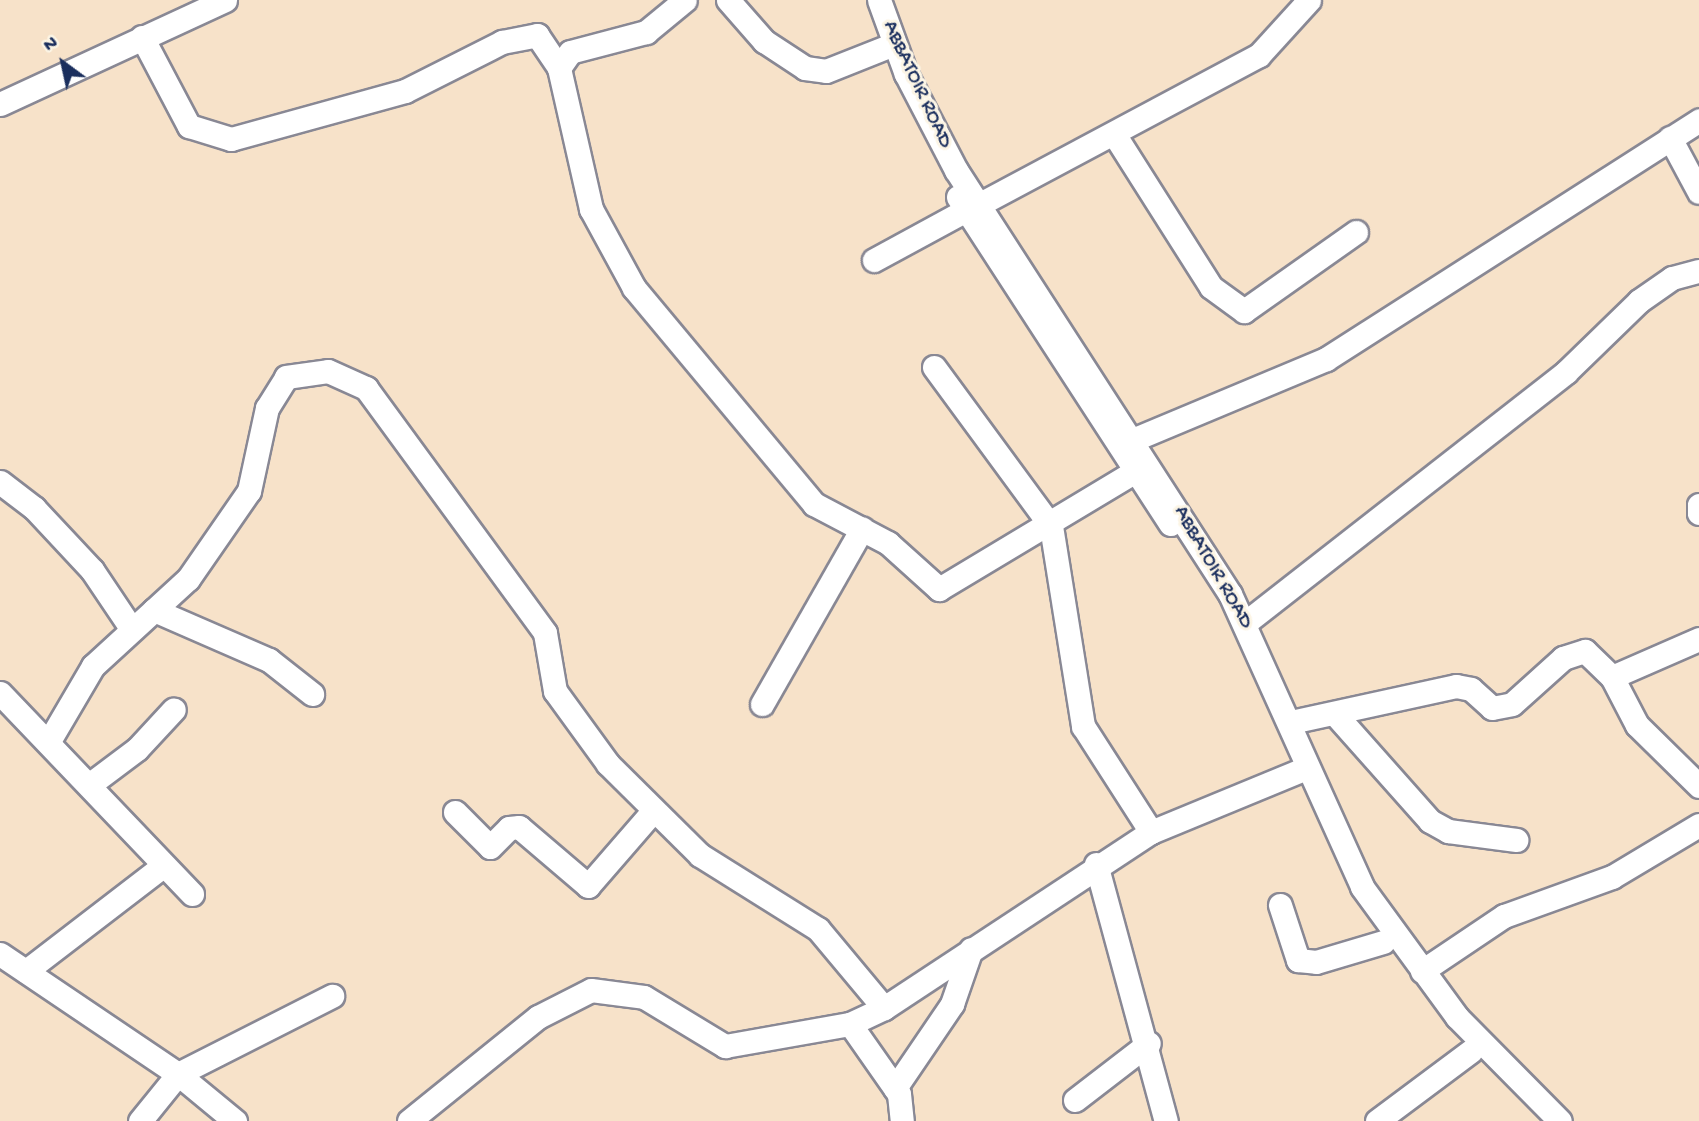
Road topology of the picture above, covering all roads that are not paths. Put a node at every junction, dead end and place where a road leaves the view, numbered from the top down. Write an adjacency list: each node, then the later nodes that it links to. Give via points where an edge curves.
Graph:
1 (225, 0): 7 (street)
2 (685, 0): 9 (street, via 646,32 570,51)
3 (729, 0): 8 (street, via 764,41 805,68 826,71)
4 (872, 0): 8 (street, ABBATOIR ROAD)
5 (879, 0): 15 (street, ABBATOIR ROAD, via 906,74)
6 (1309, 0): 12 (street, via 1259,55)
7 (142, 37): 9 (street, via 189,125 231,139 405,91 528,34 537,35); 10 (street)
8 (884, 48): 15 (street, ABBATOIR ROAD, via 909,113)
9 (559, 68): 26 (street, via 590,209 634,288 781,472 814,504)
10 (0, 104)
11 (1699, 120): 13 (street)
12 (1114, 134): 15 (street); 16 (street, via 1211,287 1244,311)
13 (1670, 138): 14 (street); 20 (street, via 1326,359)
14 (1699, 192)
15 (973, 207): 17 (street); 20 (street, ABBATOIR ROAD); 21 (street, ABBATOIR ROAD)
16 (1356, 233)
17 (874, 260)
18 (1699, 271): 28 (street, via 1672,278 1639,301 1566,372)
19 (934, 367): 25 (street)
20 (1135, 439): 28 (street, ABBATOIR ROAD)
21 (1134, 472): 25 (street); 39 (street, ABBATOIR ROAD, via 1199,571)
22 (0, 482): 29 (street, via 34,508 92,570)
23 (1699, 505): 24 (street)
24 (1699, 513)
25 (1051, 526): 26 (street, via 939,589); 45 (street, via 1083,726)
26 (862, 529): 34 (street)
27 (154, 610): 29 (street); 33 (street, via 262,656); 42 (street, via 188,579 249,491 267,408 286,377 328,370 366,388 389,416 545,633 559,699)
28 (1245, 623): 37 (street, ABBATOIR ROAD)
29 (131, 628): 38 (street, via 93,666)
30 (1699, 639): 31 (street)
31 (1612, 677): 36 (street, via 1585,650 1563,658 1512,704 1492,708 1471,689 1456,686); 41 (street, via 1637,725)
32 (0, 693): 38 (street)
33 (312, 694)
34 (762, 704)
35 (174, 709): 40 (street, via 137,749)
36 (1335, 714): 37 (street); 46 (street, via 1430,821 1448,831)
37 (1291, 722): 55 (street, ABBATOIR ROAD, via 1362,887)
38 (49, 741): 40 (street)
39 (1299, 771): 45 (street); 51 (street, ABBATOIR ROAD, via 1344,876)
40 (89, 785): 48 (street)
41 (1699, 786)
42 (653, 811): 43 (street, via 588,886 519,827 509,828 490,847); 57 (street, via 700,855 818,929)
43 (455, 812)
44 (1699, 825): 55 (street, via 1612,877 1504,916)
45 (1151, 832): 47 (street)
46 (1516, 840)
47 (1096, 864): 52 (street); 59 (street)
48 (163, 866): 49 (street); 54 (street)
49 (192, 894)
50 (1280, 905): 51 (street, via 1298,960 1317,962)
51 (1383, 943): 60 (street, ABBATOIR ROAD)
52 (971, 949): 57 (street); 62 (street, via 953,1004)
53 (0, 954): 54 (street)
54 (26, 971): 61 (street)
55 (1422, 971): 72 (street, ABBATOIR ROAD, via 1457,1017)
56 (332, 996): 61 (street)
57 (884, 1008): 58 (street)
58 (850, 1024): 62 (street); 64 (street, via 725,1046 644,997 591,990 538,1017)
59 (1149, 1043): 63 (street); 69 (street)
60 (1471, 1051): 70 (street); 71 (street, ABBATOIR ROAD)
61 (178, 1074): 65 (street); 66 (street)
62 (895, 1088): 68 (street)
63 (1075, 1100)
64 (425, 1114): 67 (street)
65 (140, 1121)
66 (235, 1121)
67 (409, 1121)
68 (902, 1121)
69 (1166, 1121)
70 (1377, 1121)
71 (1540, 1121)
72 (1560, 1121)

